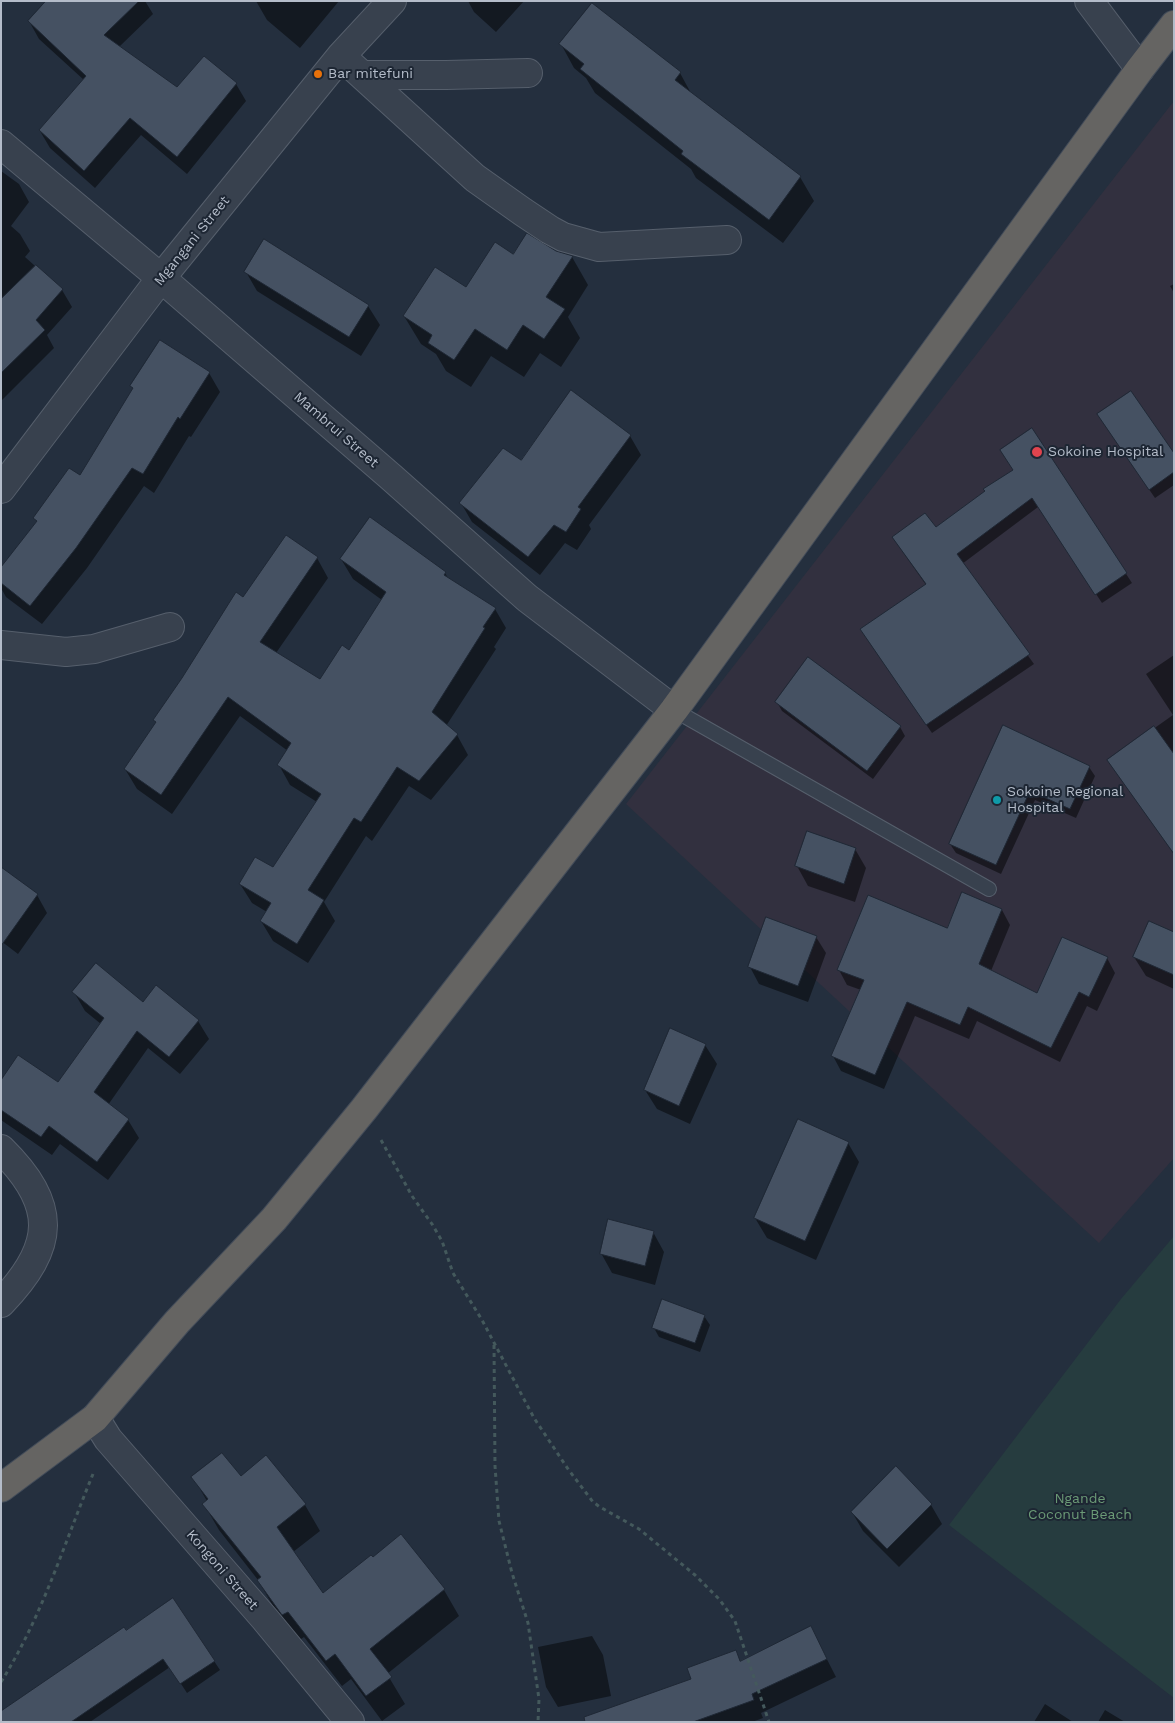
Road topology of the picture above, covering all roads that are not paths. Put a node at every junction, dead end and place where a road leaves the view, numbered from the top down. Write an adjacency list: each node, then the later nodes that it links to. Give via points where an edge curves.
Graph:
1 (392, 1): 4 (street, Mgangani Street)
2 (1089, 1): 5 (street)
3 (1174, 25): 5 (highway)
4 (341, 56): 7 (street); 10 (street, Mgangani Street)
5 (1140, 69): 14 (highway)
6 (528, 73): 7 (street)
7 (363, 75): 9 (street, via 475,178 563,237 600,247)
8 (1, 144): 10 (street, Mambrui Street)
9 (727, 240)
10 (161, 278): 11 (street, Mgangani Street); 14 (street, Mambrui Street, via 527,598)
11 (1, 489)
12 (170, 627): 13 (street, via 94,649 66,652)
13 (1, 645)
14 (674, 710): 15 (lane); 18 (highway, via 364,1109 274,1219 177,1322)
15 (989, 888)
16 (1, 1149): 17 (street, via 33,1186 44,1223 42,1240 34,1258)
17 (1, 1303)
18 (102, 1428): 19 (highway); 20 (street, Kongoni Street)
19 (1, 1488)
20 (350, 1722)

